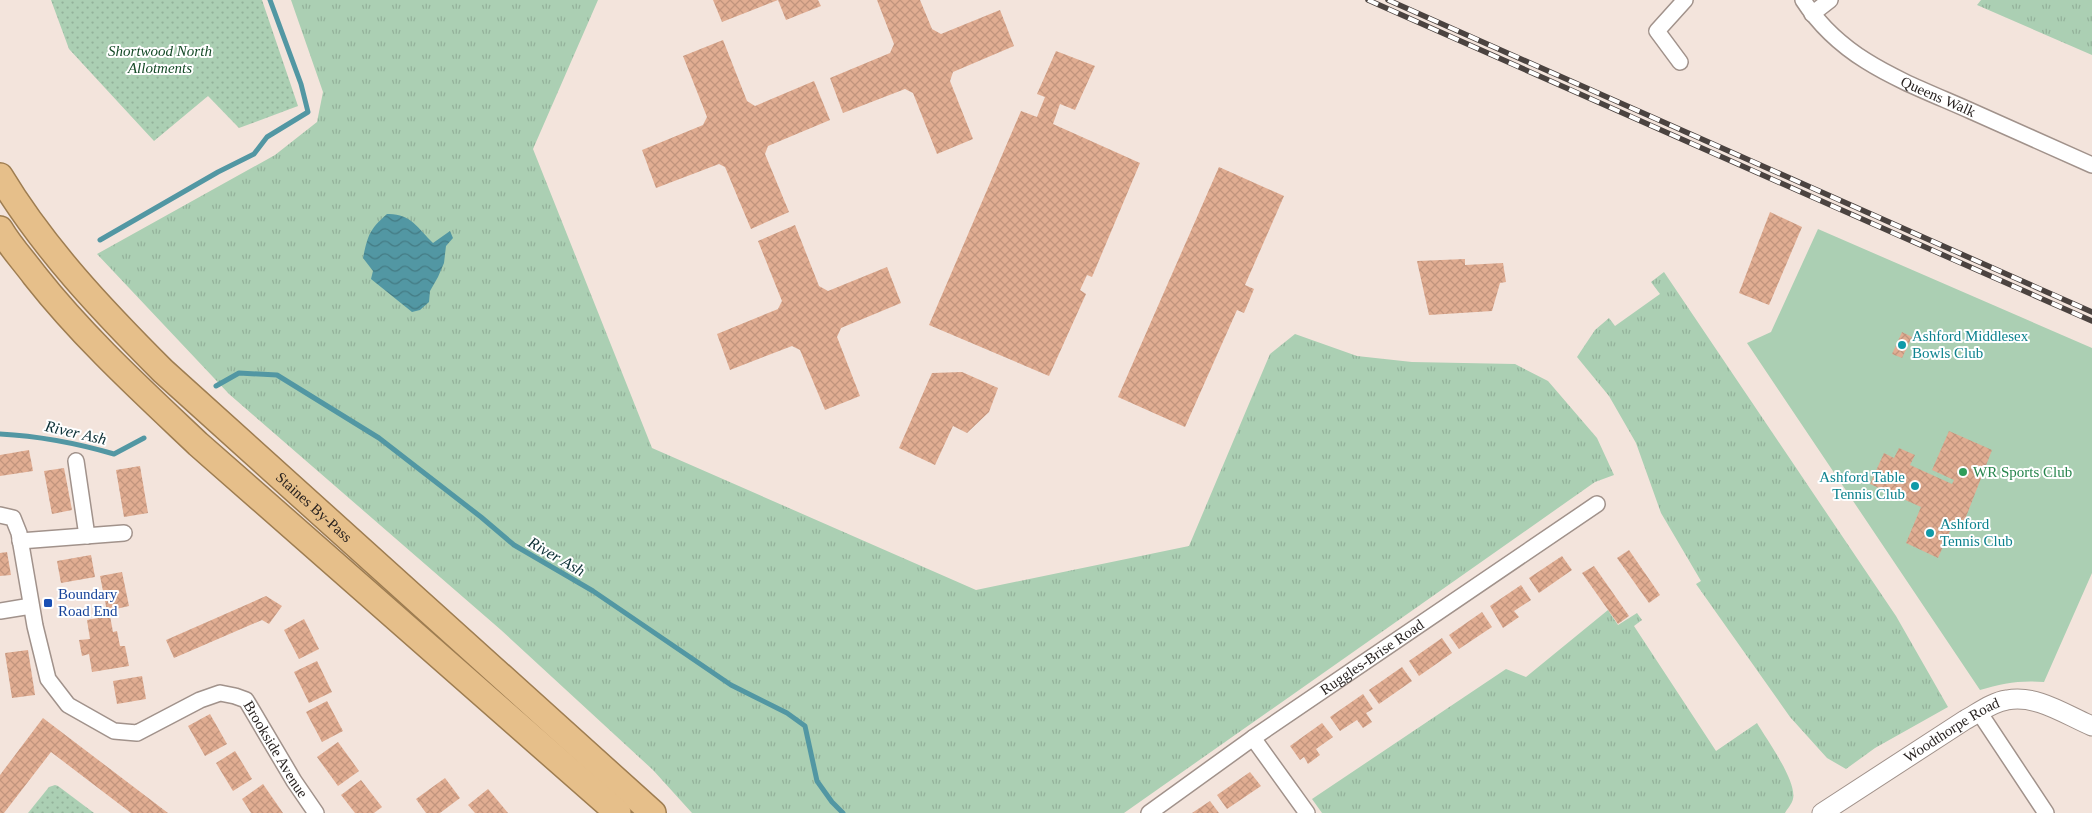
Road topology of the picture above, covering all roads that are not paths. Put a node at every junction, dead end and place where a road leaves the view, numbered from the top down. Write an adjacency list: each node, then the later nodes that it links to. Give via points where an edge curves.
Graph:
1 (1684, 0): 5 (street, via 1657,31)
2 (1803, 0): 4 (street, Queens Walk)
3 (1830, 0): 4 (street)
4 (1812, 14): 6 (street, Queens Walk, via 1847,50 1890,75)
5 (1680, 62)
6 (2092, 165)
7 (0, 176): 22 (highway, Staines By-Pass, via 68,271 163,371)
8 (0, 230): 21 (highway, Staines By-Pass, via 55,301 96,347 198,444)
9 (76, 461): 13 (street)
10 (1597, 504): 19 (street, Ruggles-Brise Road)
11 (0, 516): 14 (street, Brookside Avenue, via 13,518)
12 (124, 533): 13 (street)
13 (87, 536): 14 (street)
14 (20, 541): 15 (street, Brookside Avenue)
15 (31, 606): 16 (street); 20 (street, Brookside Avenue, via 48,679 68,705 114,731 137,733 220,693 246,700)
16 (0, 611)
17 (1979, 712): 18 (street, Woodthorpe Road, via 2007,700 2025,699); 25 (street, Woodthorpe Road); 26 (street)
18 (2092, 726)
19 (1253, 738): 23 (street, Ruggles-Brise Road); 24 (street)
20 (316, 813)
21 (618, 813)
22 (653, 813)
23 (1149, 813)
24 (1307, 813)
25 (1822, 813)
26 (2046, 813)

